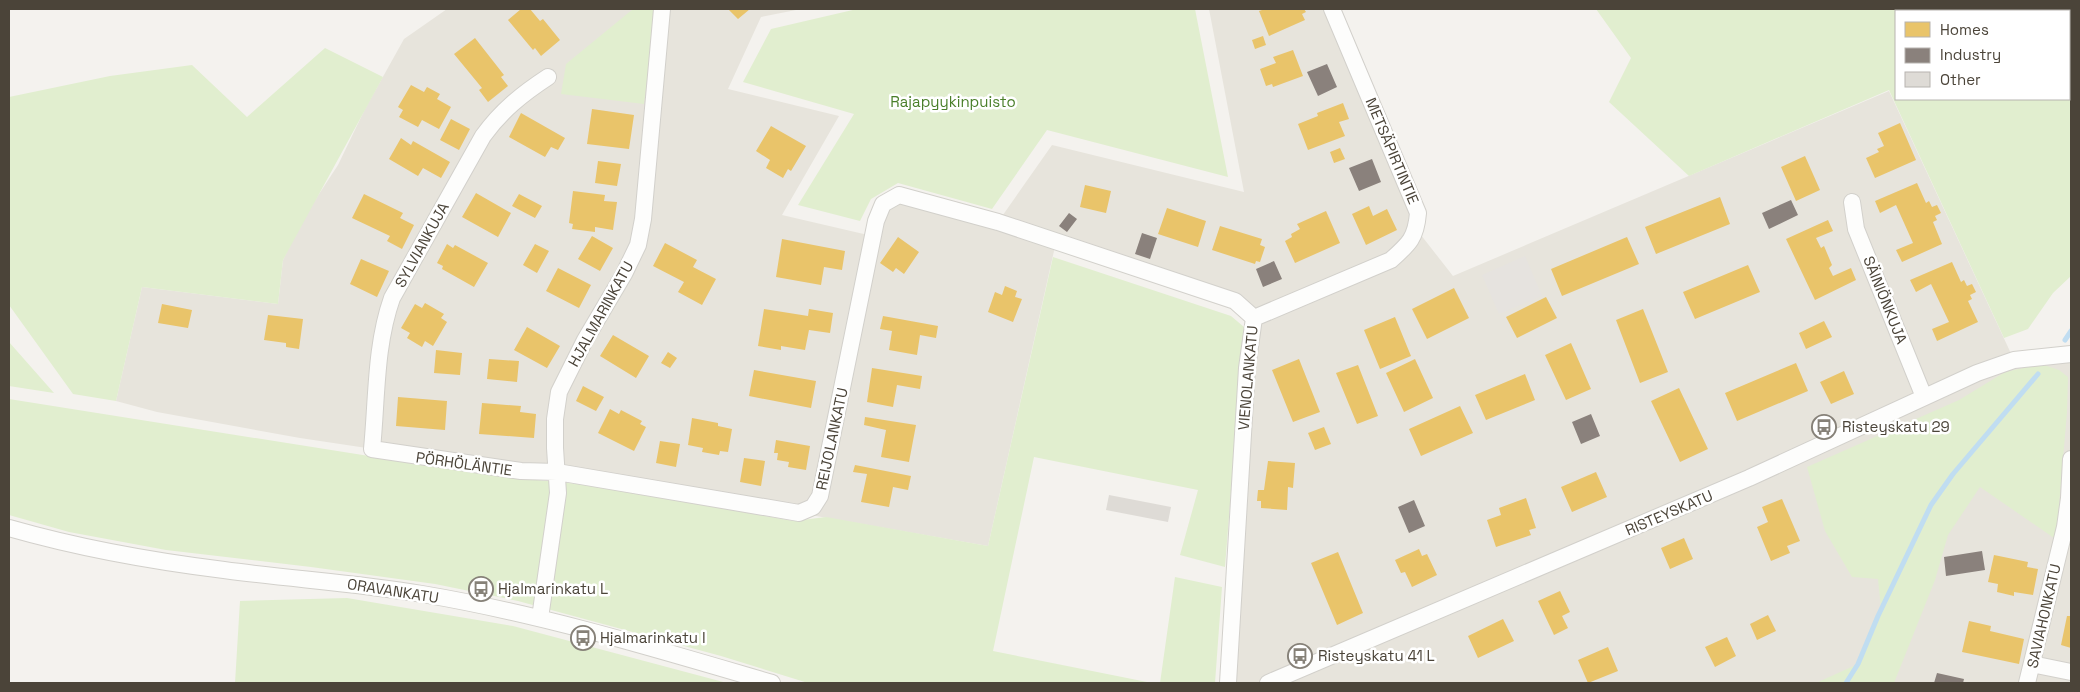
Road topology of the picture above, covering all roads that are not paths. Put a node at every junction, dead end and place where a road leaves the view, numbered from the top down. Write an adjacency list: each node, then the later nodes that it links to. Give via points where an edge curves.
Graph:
1 (662, 9): 11 (street, HJALMARINKATU, via 640,237 624,274 559,392 555,419)
2 (1332, 9): 6 (street, METSÄPIRTINTIE, via 1418,213 1417,230 1409,245 1391,260)
3 (548, 77): 9 (street, SYLVIANKUJA, via 520,96 496,118 483,136 392,298 384,320 380,349)
4 (1852, 202): 8 (street, SÄINIÖNKUJA, via 1856,229)
5 (883, 204): 6 (street, VIENOLANKATU, via 899,195 998,222 1235,301); 11 (street, REIJOLANKATU, via 864,276 820,496 812,507 799,512)
6 (1254, 318): 17 (street, VIENOLANKATU, via 1247,368)
7 (2071, 354): 8 (street, RISTEYSKATU, via 2014,360)
8 (1924, 397): 18 (street, RISTEYSKATU, via 1749,478)
9 (372, 449): 11 (street, PÖRHÖLÄNTIE, via 522,471)
10 (2071, 459): 14 (street, SAVIAHONKATU, via 2065,527)
11 (557, 472): 13 (street, HJALMARINKATU, via 558,493)
12 (9, 528): 13 (street, ORAVANKATU, via 147,559 423,594)
13 (540, 618): 16 (street, ORAVANKATU)
14 (2032, 664): 15 (street); 19 (street, SAVIAHONKATU)
15 (2071, 672)
16 (772, 683)
17 (1228, 683)
18 (1268, 683)
19 (2028, 683)

